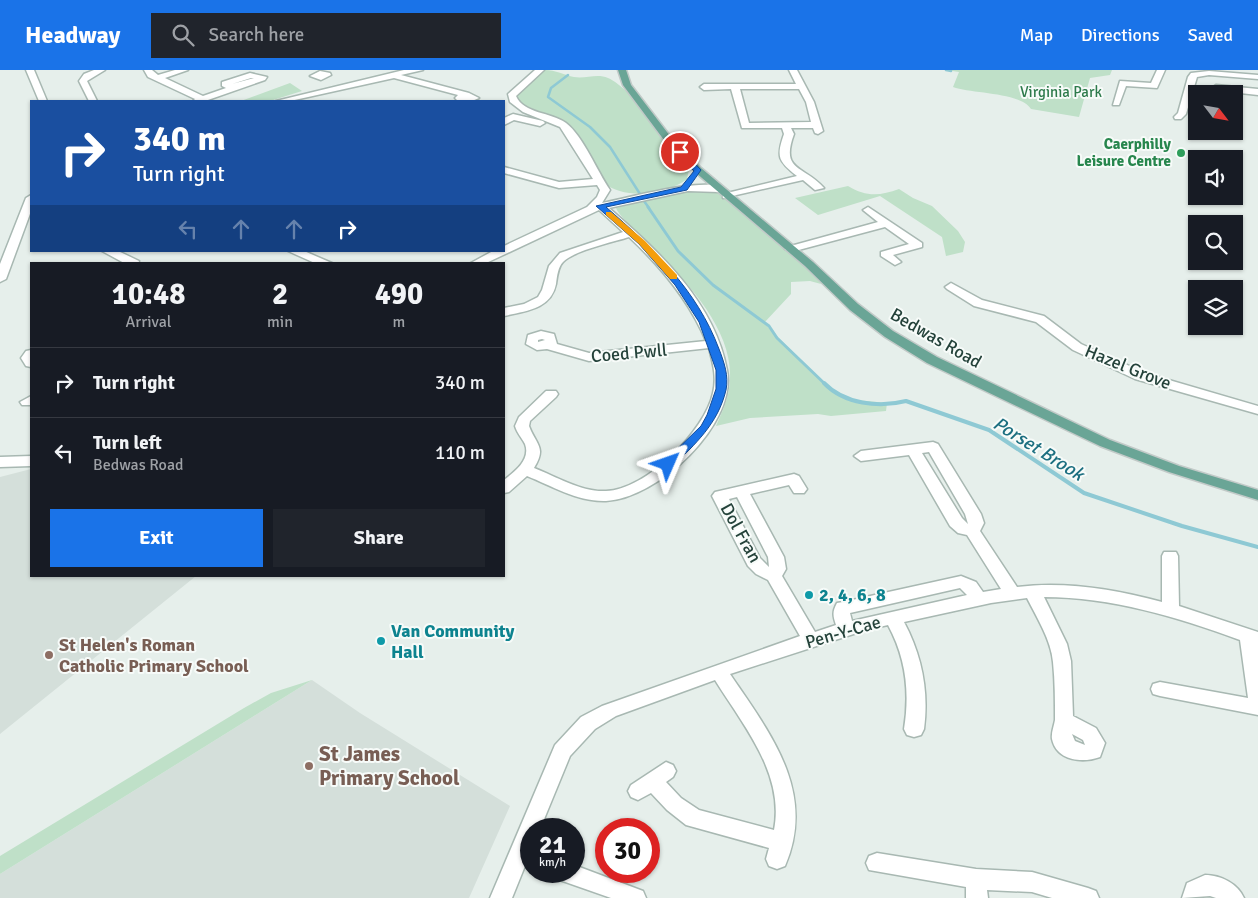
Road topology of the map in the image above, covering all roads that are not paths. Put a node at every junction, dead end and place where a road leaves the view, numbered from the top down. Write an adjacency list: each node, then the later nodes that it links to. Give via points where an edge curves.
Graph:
1 (30, 70): 24 (street)
2 (82, 70): 11 (street)
3 (148, 70): 16 (street)
4 (184, 70): 16 (street)
5 (419, 70): 12 (street)
6 (540, 70): 29 (street, via 515,90 512,100)
7 (622, 70): 33 (main road, Bedwas Road, via 639,102)
8 (793, 70): 18 (street)
9 (1160, 70): 27 (street, via 1154,86 1123,83)
10 (1190, 70): 13 (street)
11 (97, 71): 25 (street, via 83,81)
12 (391, 72): 22 (street); 23 (street)
13 (1199, 73): 14 (street); 28 (street, via 1191,77 1182,114)
14 (1246, 76): 15 (street); 21 (street)
15 (1258, 77)
16 (158, 78): 26 (street)
17 (735, 86): 18 (street); 19 (street); 31 (street, via 745,126)
18 (800, 86): 31 (street, via 810,102 817,128)
19 (704, 87)
20 (234, 88): 26 (street)
21 (1255, 92)
22 (298, 99)
23 (461, 99)
24 (43, 100)
25 (92, 100)
26 (200, 100)
27 (1116, 103)
28 (1178, 117)
29 (554, 120): 30 (street, via 539,124 513,117); 35 (street, via 565,126)
30 (505, 121)
31 (785, 125): 34 (street, via 789,138 783,157)
32 (505, 170): 35 (street, via 559,185)
33 (698, 170): 36 (street); 38 (main road, Bedwas Road)
34 (804, 177): 37 (street); 38 (street)
35 (602, 186): 39 (street); 41 (street, via 602,198)
36 (684, 188): 38 (street, via 700,187); 39 (street)
37 (819, 188)
38 (723, 192): 47 (main road, Bedwas Road)
39 (634, 199): 41 (street)
40 (30, 201): 56 (street)
41 (596, 208): 44 (street); 46 (street)
42 (868, 210): 43 (street)
43 (886, 223): 47 (street); 55 (street, via 918,245 885,254)
44 (631, 234): 58 (street, via 564,255 556,260 542,300); 59 (street, via 679,283 698,310)
45 (505, 237): 46 (street)
46 (520, 242): 48 (street)
47 (791, 249): 70 (main road, Bedwas Road, via 854,307 889,334 932,360 1105,442 1174,469)
48 (505, 250)
49 (110, 252): 52 (street)
50 (296, 252): 53 (street)
51 (501, 252): 54 (street)
52 (128, 260)
53 (323, 262)
54 (479, 262)
55 (896, 262)
56 (0, 279)
57 (951, 290): 62 (street, Hazel Grove, via 987,306 1040,319 1077,347 1140,376)
58 (505, 312)
59 (713, 344): 60 (street, Coed Pwll, via 589,358); 67 (street, via 722,389 712,415 705,428 686,448 642,482 621,493 590,495)
60 (548, 345)
61 (551, 394): 67 (street, via 524,420 522,426 534,452)
62 (1258, 410)
63 (861, 456): 73 (street, via 913,450 956,522 972,531)
64 (28, 461): 65 (street); 66 (street)
65 (0, 462)
66 (0, 470)
67 (524, 470): 68 (street)
68 (505, 487)
69 (799, 488): 79 (street, Dol Fran, via 794,479 720,496 754,562 774,576)
70 (1258, 495)
71 (1170, 556): 75 (street)
72 (1032, 591): 73 (street, Pen-Y-Cae); 75 (street, Pen-Y-Cae, via 1098,594); 84 (street, via 1058,644 1062,661)
73 (1012, 593): 74 (street, Pen-Y-Cae)
74 (979, 599): 76 (street, Pen-Y-Cae); 77 (street, via 970,586 961,582 843,608 841,615)
75 (1170, 610): 78 (street, Pen-Y-Cae)
76 (893, 618): 77 (street, Pen-Y-Cae); 85 (street, via 903,635 915,672 918,706)
77 (846, 629): 79 (street, Pen-Y-Cae)
78 (1253, 637): 82 (street)
79 (811, 640): 80 (street, Pen-Y-Cae)
80 (719, 672): 86 (street, via 780,773 787,812 779,851 693,818 679,809); 87 (street, Pen-Y-Cae, via 609,711 579,731 556,762)
81 (1160, 689): 83 (street)
82 (1258, 702)
83 (1258, 707)
84 (1064, 720)
85 (914, 729)
86 (652, 781)
87 (538, 818)
88 (877, 863): 91 (street)
89 (520, 867): 92 (street, Pen-Y-Cae)
90 (585, 878): 93 (street)
91 (976, 888): 94 (street, via 1032,882)
92 (501, 898)
93 (635, 898)
94 (1088, 898)
95 (1194, 898): 96 (street, via 1195,890 1205,885 1219,887)
96 (1234, 898)

